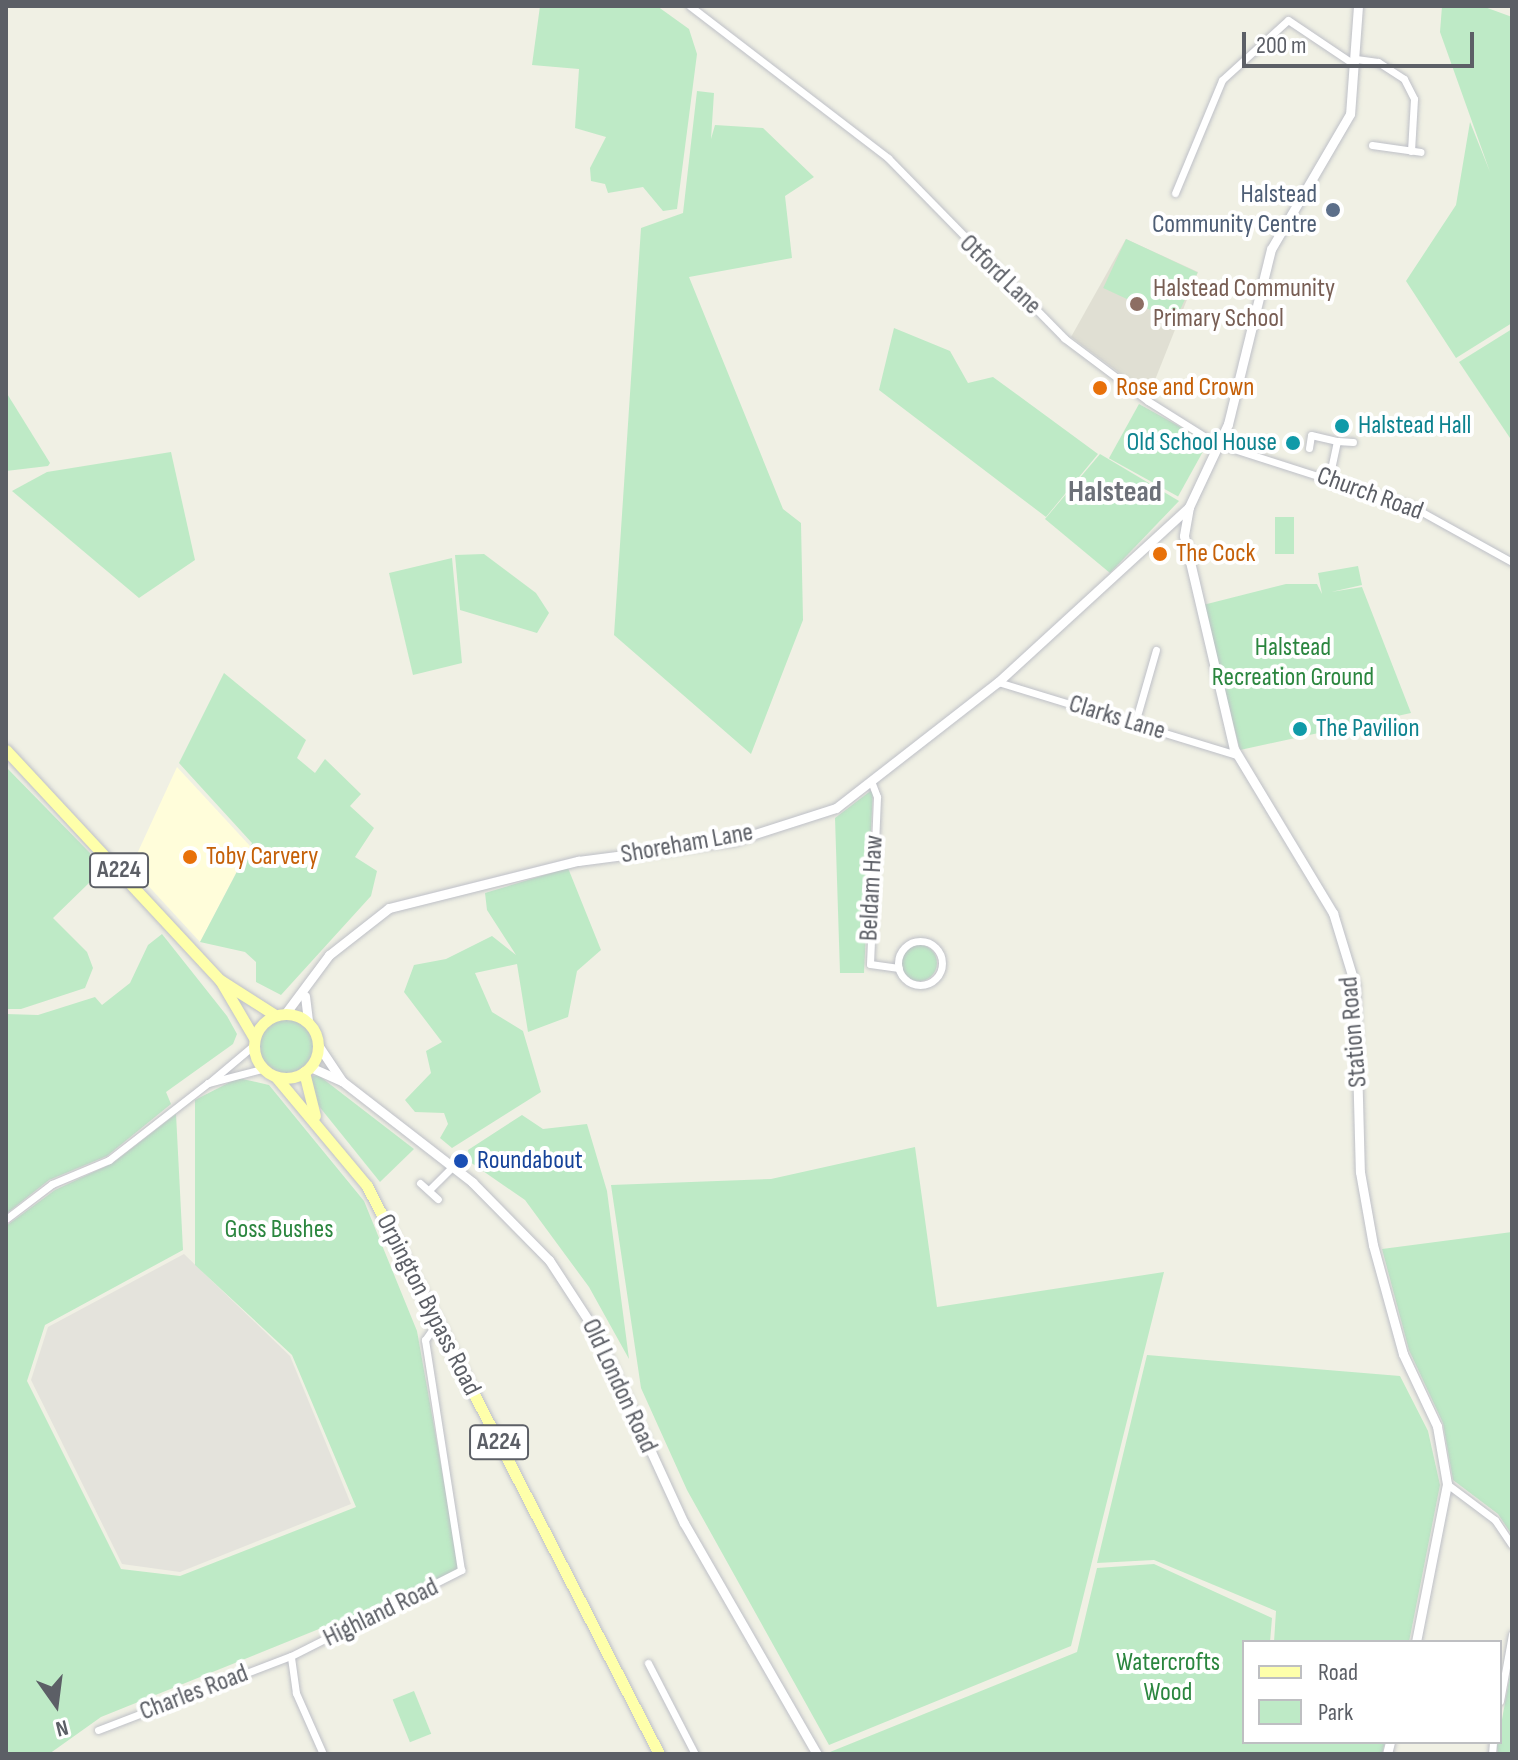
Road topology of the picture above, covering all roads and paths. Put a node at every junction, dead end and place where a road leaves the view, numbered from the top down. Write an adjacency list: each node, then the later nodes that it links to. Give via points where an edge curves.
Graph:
1 (690, 6): 12 (street, Otford Lane, via 888,158 1064,338)
2 (1358, 6): 3 (street)
3 (1355, 62): 5 (street, via 1378,62 1404,79 1414,99); 7 (street, via 1288,20 1222,80); 12 (street, via 1344,128 1271,249)
4 (1372, 145): 5 (street)
5 (1411, 151): 6 (street)
6 (1421, 152)
7 (1180, 183): 8 (street); 9 (street)
8 (1190, 186)
9 (1175, 193)
10 (1337, 441): 11 (street); 13 (street, via 1311,435); 14 (street)
11 (1353, 442)
12 (1220, 445): 14 (street, Church Road); 15 (street)
13 (1309, 448)
14 (1329, 480): 16 (street, Church Road, via 1411,506)
15 (1189, 507): 18 (street, Shoreham Lane); 21 (street, Station Road, via 1186,552)
16 (1512, 562)
17 (1156, 650): 19 (street)
18 (998, 682): 19 (street, Clarks Lane); 22 (street, Shoreham Lane)
19 (1135, 723): 21 (street, Clarks Lane)
20 (6, 750): 24 (main road, A224)
21 (1237, 755): 42 (street, Station Road, via 1333,913 1355,985 1360,1172 1373,1245 1403,1354 1437,1426)
22 (871, 781): 23 (street, Beldam Haw, via 877,797 870,964); 25 (street, Shoreham Lane, via 836,808 733,841 578,861 399,904 329,955)
23 (899, 968): 23 (street, Beldam Haw, via 907,982 935,982 937,947 907,943)
24 (220, 980): 26 (main road, A224); 28 (main road, A224)
25 (305, 992): 26 (street, Shoreham Lane); 27 (street)
26 (280, 1014): 27 (main road); 28 (main road)
27 (308, 1022): 29 (main road)
28 (254, 1042): 30 (main road); 34 (street)
29 (318, 1045): 31 (main road); 33 (street, Old London Road)
30 (262, 1069): 32 (main road); 34 (street)
31 (307, 1070): 32 (main road); 33 (street, Old London Road); 35 (main road, Orpington Bypass Road / A224)
32 (276, 1077): 35 (main road, Orpington Bypass Road / A224)
33 (342, 1081): 36 (street, Old London Road)
34 (208, 1083): 40 (street, via 109,1160 52,1184)
35 (317, 1120): 41 (main road, Orpington Bypass Road / A224, via 367,1186)
36 (452, 1167): 38 (street); 53 (street, Old London Road, via 526,1234 584,1310 684,1523)
37 (420, 1183): 38 (street)
38 (429, 1190): 39 (street)
39 (438, 1199)
40 (6, 1219)
41 (437, 1323): 46 (street, Highland Road, via 425,1340 461,1570); 51 (main road, Orpington Bypass Road / A224)
42 (1447, 1484): 43 (street, via 1495,1520); 45 (street)
43 (1512, 1545)
44 (1512, 1634): 48 (street)
45 (1416, 1640)
46 (291, 1656): 49 (street, Charles Road); 50 (street, Highland Road, via 296,1693)
47 (648, 1663): 52 (street)
48 (1502, 1690)
49 (98, 1730)
50 (323, 1754)
51 (659, 1754)
52 (695, 1754)
53 (817, 1754)

